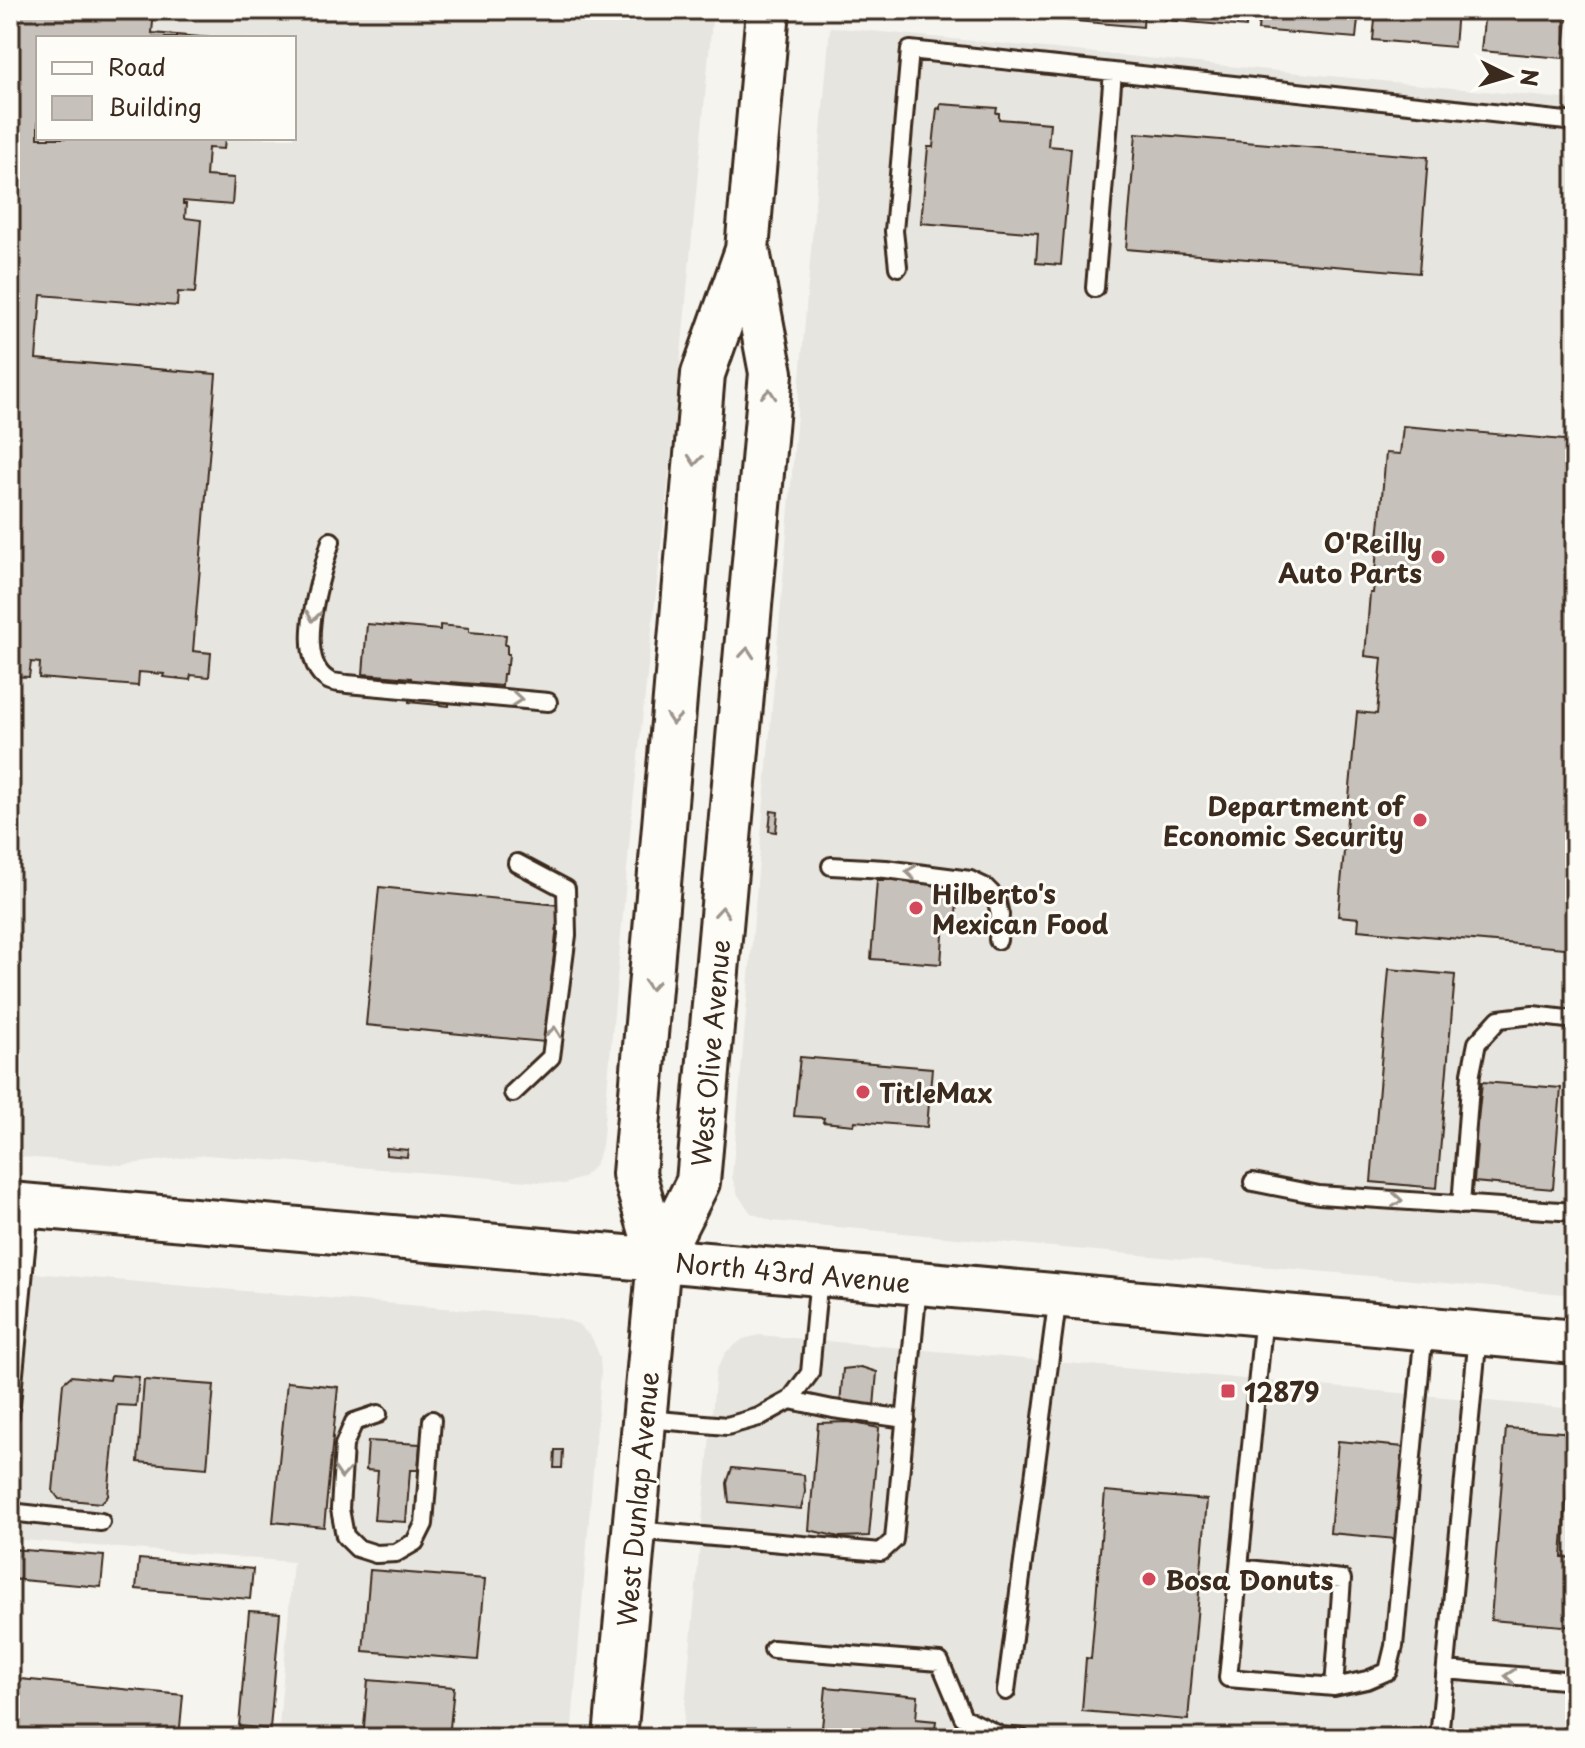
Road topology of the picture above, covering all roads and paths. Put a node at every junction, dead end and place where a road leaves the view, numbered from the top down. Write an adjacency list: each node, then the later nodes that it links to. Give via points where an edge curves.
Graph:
1 (768, 10): 4 (main road, West Olive Avenue)
2 (1113, 72): 3 (lane); 5 (lane, via 910,50 894,231); 6 (lane)
3 (1575, 122)
4 (747, 250): 18 (main road, West Olive Avenue, one-way to 18, via 703,374 634,1174); 18 (main road, West Olive Avenue, one-way to 4, via 698,1182 762,479 771,373)
5 (898, 267)
6 (1095, 288)
7 (331, 541): 8 (lane, one-way to 8, via 313,610 309,651 328,680)
8 (548, 702)
9 (517, 863): 13 (lane, one-way to 9, via 551,1057 567,935 566,889)
10 (831, 866): 11 (lane, one-way to 10, via 996,898 970,880)
11 (998, 940)
12 (1575, 1020): 16 (lane, via 1533,1015 1499,1019 1477,1043)
13 (513, 1093)
14 (1253, 1182): 16 (lane, one-way to 16, via 1319,1195)
15 (20, 1205): 18 (main road, North 43rd Avenue); 28 (lane)
16 (1461, 1205): 17 (lane)
17 (1575, 1212)
18 (659, 1259): 19 (main road, North 43rd Avenue); 29 (main road, West Dunlap Avenue)
19 (819, 1274): 20 (main road, North 43rd Avenue); 26 (lane, via 810,1373)
20 (918, 1283): 21 (main road, North 43rd Avenue); 30 (lane)
21 (1058, 1295): 22 (main road, North 43rd Avenue); 40 (lane)
22 (1264, 1313): 23 (main road, North 43rd Avenue); 35 (lane)
23 (1424, 1328): 24 (main road, North 43rd Avenue); 39 (lane, via 1388,1671)
24 (1478, 1333): 25 (main road, North 43rd Avenue); 37 (lane)
25 (1575, 1342)
26 (790, 1400): 29 (lane, via 727,1426); 30 (lane)
27 (378, 1414): 31 (lane, one-way to 31, via 354,1422 344,1445 340,1509 345,1536 357,1548 376,1554 396,1553 415,1542 424,1524)
28 (10, 1415)
29 (644, 1419): 34 (main road, West Dunlap Avenue)
30 (906, 1419): 34 (lane, via 894,1540 881,1552)
31 (432, 1420)
32 (10, 1512): 33 (lane)
33 (101, 1522)
34 (634, 1529): 42 (main road, West Dunlap Avenue)
35 (1239, 1568): 39 (lane, via 1342,1579); 39 (lane, via 1228,1678)
36 (773, 1649): 41 (lane, via 940,1662 963,1717)
37 (1446, 1670): 38 (lane, one-way to 37); 44 (lane)
38 (1575, 1681)
39 (1334, 1687)
40 (1006, 1691)
41 (1001, 1737): 43 (lane)
42 (615, 1738)
43 (1021, 1738)
44 (1439, 1738)

